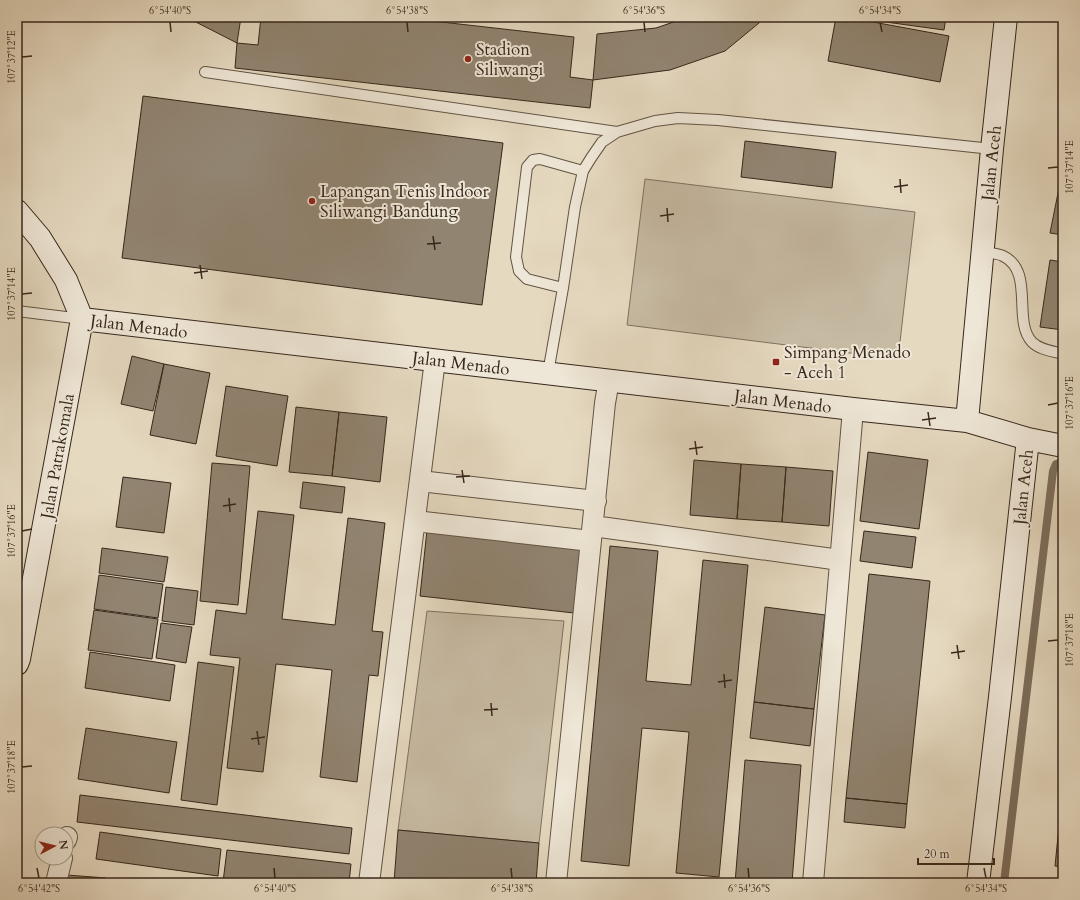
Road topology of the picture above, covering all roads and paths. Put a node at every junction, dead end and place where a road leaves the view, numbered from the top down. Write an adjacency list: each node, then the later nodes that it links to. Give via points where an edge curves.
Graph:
1 (1006, 17): 4 (street, Jalan Aceh)
2 (205, 72): 3 (lane)
3 (617, 132): 4 (lane, via 655,121 686,118); 5 (lane, via 602,142)
4 (992, 149): 7 (street, Jalan Aceh)
5 (583, 171): 8 (lane); 8 (lane, via 540,159 533,160 527,167 516,257 519,271 527,279)
6 (17, 211): 10 (street, Jalan Menado, via 40,238 66,280)
7 (982, 252): 11 (lane, via 1002,255 1013,262 1020,277 1025,326 1032,341 1043,349); 16 (street, Jalan Aceh)
8 (563, 288): 13 (lane)
9 (17, 311): 10 (lane)
10 (82, 319): 12 (street, Jalan Menado); 24 (street, Jalan Patrakomala)
11 (1063, 354)
12 (436, 360): 13 (street, Jalan Menado); 19 (street)
13 (548, 373): 14 (street, Jalan Menado)
14 (609, 380): 15 (street, Jalan Menado); 20 (street)
15 (853, 409): 16 (street, Jalan Menado); 23 (street)
16 (967, 421): 17 (street, Jalan Aceh)
17 (1028, 439): 18 (street); 30 (street, Jalan Aceh)
18 (1063, 446)
19 (420, 481): 20 (street); 21 (street)
20 (596, 501): 22 (street)
21 (415, 521): 22 (street); 27 (street)
22 (592, 533): 23 (street); 28 (street)
23 (840, 560): 29 (street)
24 (17, 664)
25 (60, 866): 26 (street)
26 (56, 883)
27 (369, 883)
28 (556, 883)
29 (813, 883)
30 (978, 883)

